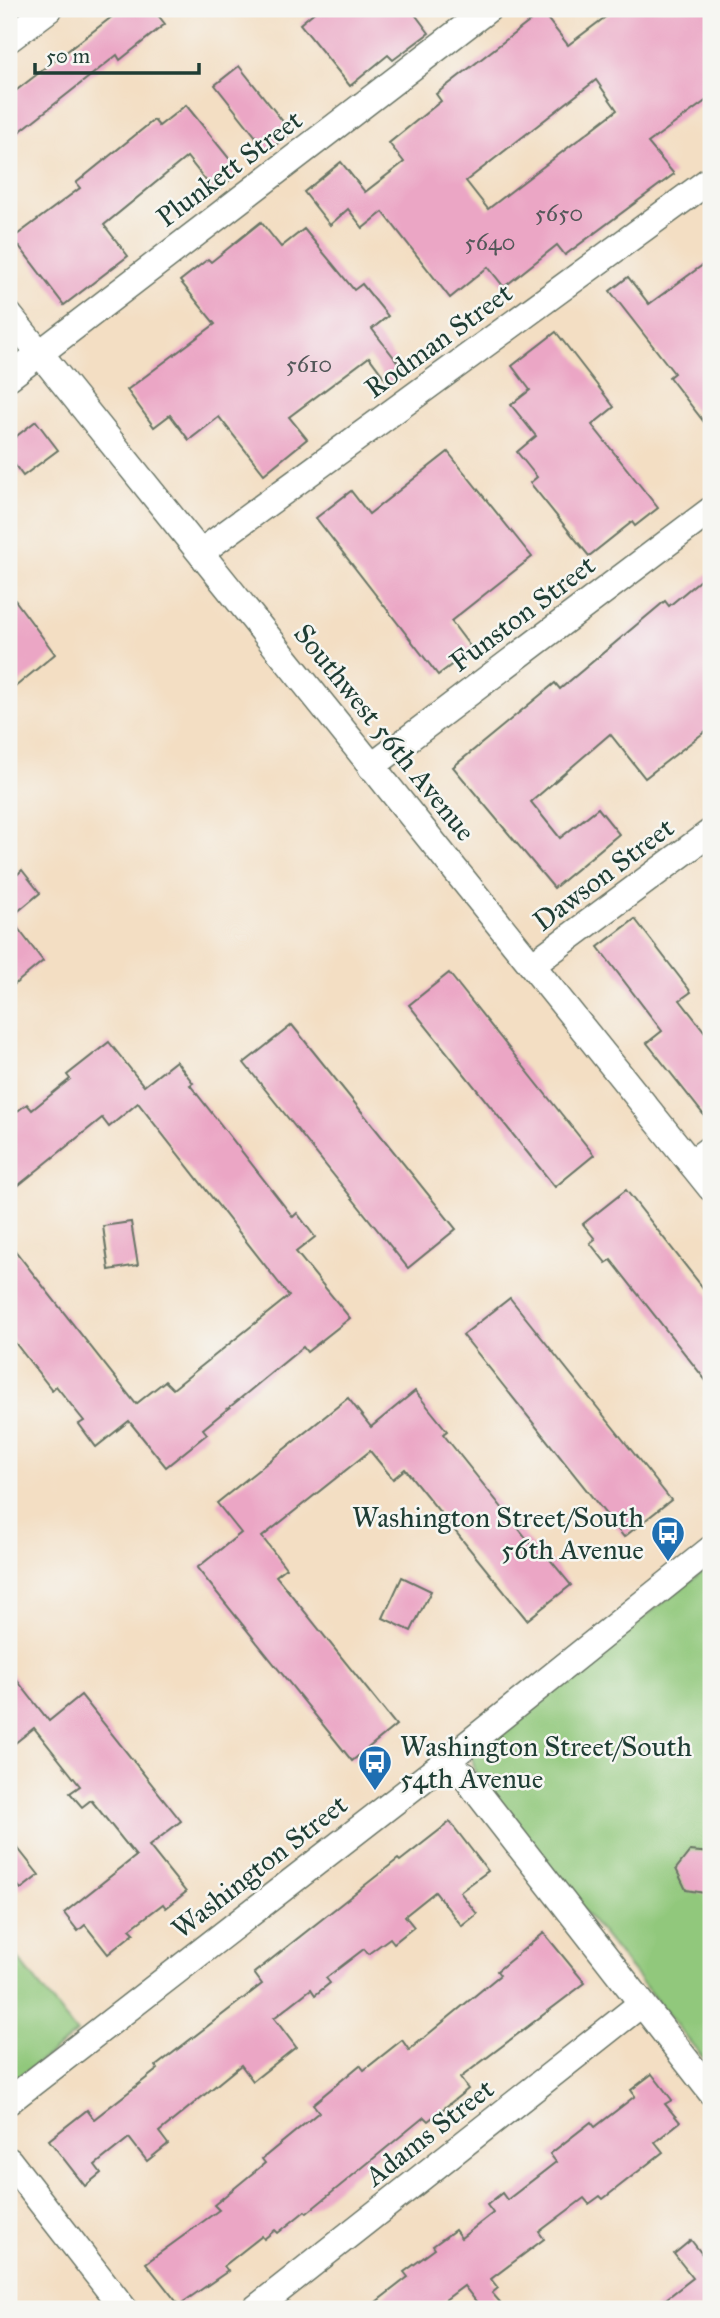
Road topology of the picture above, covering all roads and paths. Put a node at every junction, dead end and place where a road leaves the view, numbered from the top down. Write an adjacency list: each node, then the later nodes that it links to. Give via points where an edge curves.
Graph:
1 (49, 9): 3 (street)
2 (488, 9): 6 (street, Plunkett Street)
3 (9, 39)
4 (711, 179): 9 (street, Rodman Street)
5 (9, 315): 6 (street, Southwest 56th Avenue)
6 (40, 353): 7 (street, Plunkett Street); 9 (street, Southwest 56th Avenue)
7 (9, 377)
8 (711, 510): 10 (street, Funston Street)
9 (201, 552): 10 (street, Southwest 56th Avenue)
10 (372, 766): 12 (street, Southwest 56th Avenue)
11 (711, 832): 12 (street, Dawson Street)
12 (532, 965): 13 (street, Southwest 56th Avenue)
13 (701, 1155): 14 (street, Southwest 56th Avenue)
14 (711, 1188)
15 (711, 1549): 16 (street, Washington Street)
16 (439, 1768): 17 (street, via 464,1775); 19 (street, Washington Street)
17 (641, 2004): 18 (street); 22 (street, Adams Street)
18 (711, 2092)
19 (9, 2101)
20 (9, 2161): 21 (street)
21 (124, 2309)
22 (255, 2309)

